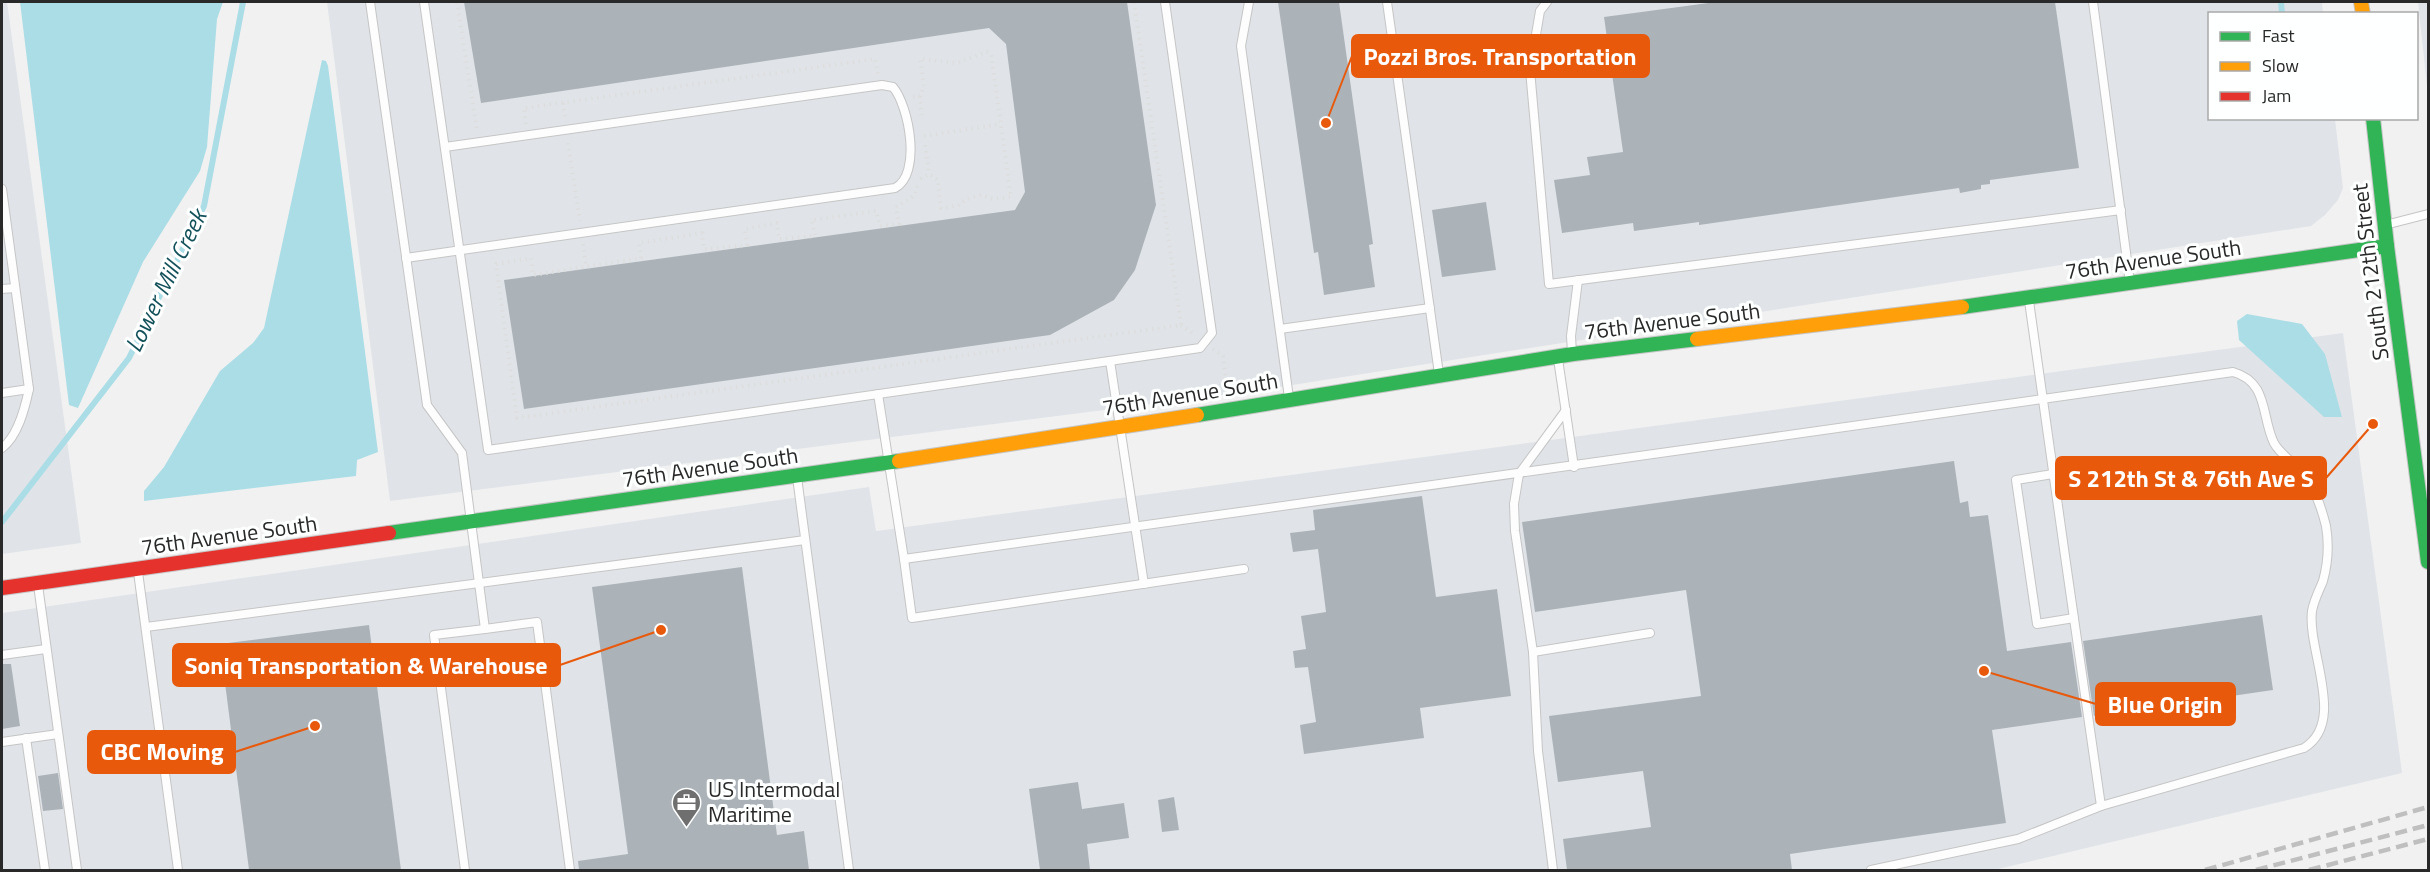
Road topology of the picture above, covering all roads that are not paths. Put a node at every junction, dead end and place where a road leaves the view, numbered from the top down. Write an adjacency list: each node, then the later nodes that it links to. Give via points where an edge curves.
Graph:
1 (370, 2): 16 (lane)
2 (424, 2): 9 (lane)
3 (1165, 2): 26 (lane, via 1212,333 1200,348)
4 (1249, 2): 23 (lane, via 1241,46)
5 (1387, 2): 22 (lane)
6 (1547, 2): 17 (lane, via 1540,10 1530,70 1549,284)
7 (2093, 2): 11 (lane)
8 (2373, 120): 13 (street, South 212th Street)
9 (445, 147): 15 (lane); 15 (lane, via 882,85 893,87 903,103 912,157 907,176 895,188)
10 (2, 189): 19 (lane)
11 (2121, 210): 17 (lane); 18 (lane)
12 (2428, 214): 13 (lane)
13 (2384, 225): 14 (street, South 212th Street)
14 (2387, 246): 18 (street, 76th Avenue South); 45 (street, South 212th Street)
15 (460, 250): 16 (lane); 30 (lane, via 488,450)
16 (406, 258): 41 (lane, via 428,405 462,453)
17 (1578, 280): 24 (lane)
18 (2130, 284): 21 (street, 76th Avenue South)
19 (15, 288): 20 (lane); 28 (lane)
20 (2, 289)
21 (2028, 299): 24 (street, 76th Avenue South); 32 (lane)
22 (1430, 308): 23 (lane); 27 (lane)
23 (1280, 329): 31 (lane)
24 (1572, 354): 25 (street, 76th Avenue South)
25 (1558, 357): 27 (street, 76th Avenue South); 33 (lane)
26 (1110, 361): 30 (lane); 34 (lane)
27 (1439, 376): 31 (street, 76th Avenue South)
28 (29, 389): 29 (lane); 35 (lane, via 19,424)
29 (2, 393)
30 (878, 394): 36 (lane)
31 (1289, 399): 34 (street, 76th Avenue South)
32 (2043, 399): 37 (lane); 39 (lane); 62 (lane, via 2241,374 2265,404 2274,442 2313,488 2326,527 2328,559 2312,613 2325,714 2313,742 2304,748)
33 (1566, 410): 37 (lane); 38 (lane)
34 (1119, 427): 36 (street, 76th Avenue South); 42 (lane)
35 (2, 448)
36 (888, 463): 40 (street, 76th Avenue South); 44 (lane)
37 (1574, 466): 38 (lane)
38 (1519, 474): 42 (lane); 57 (lane, via 1515,531)
39 (2053, 474): 52 (lane); 52 (lane, via 2016,480 2017,491 2037,624)
40 (797, 476): 41 (street, 76th Avenue South); 43 (lane)
41 (471, 522): 46 (street, 76th Avenue South); 49 (lane)
42 (1137, 527): 44 (lane); 50 (lane)
43 (805, 540): 49 (lane); 68 (lane)
44 (904, 559): 50 (lane, via 912,618)
45 (2428, 562)
46 (138, 569): 48 (street, 76th Avenue South); 53 (lane)
47 (1244, 569): 50 (lane)
48 (38, 583): 51 (street, 76th Avenue South); 56 (lane)
49 (479, 583): 53 (lane); 54 (lane)
50 (1144, 584)
51 (2, 588)
52 (2074, 618): 62 (lane)
53 (146, 627): 65 (lane)
54 (485, 629): 66 (lane, via 434,635); 67 (lane, via 537,622)
55 (1650, 633): 57 (lane)
56 (46, 649): 58 (lane); 59 (lane)
57 (1533, 652): 69 (lane, via 1538,751)
58 (2, 655)
59 (58, 734): 60 (lane); 64 (lane)
60 (26, 738): 61 (lane); 63 (lane)
61 (2, 742)
62 (2101, 806): 70 (lane, via 2018,839)
63 (45, 870)
64 (77, 870)
65 (178, 870)
66 (465, 870)
67 (570, 870)
68 (849, 870)
69 (1553, 870)
70 (1870, 870)

